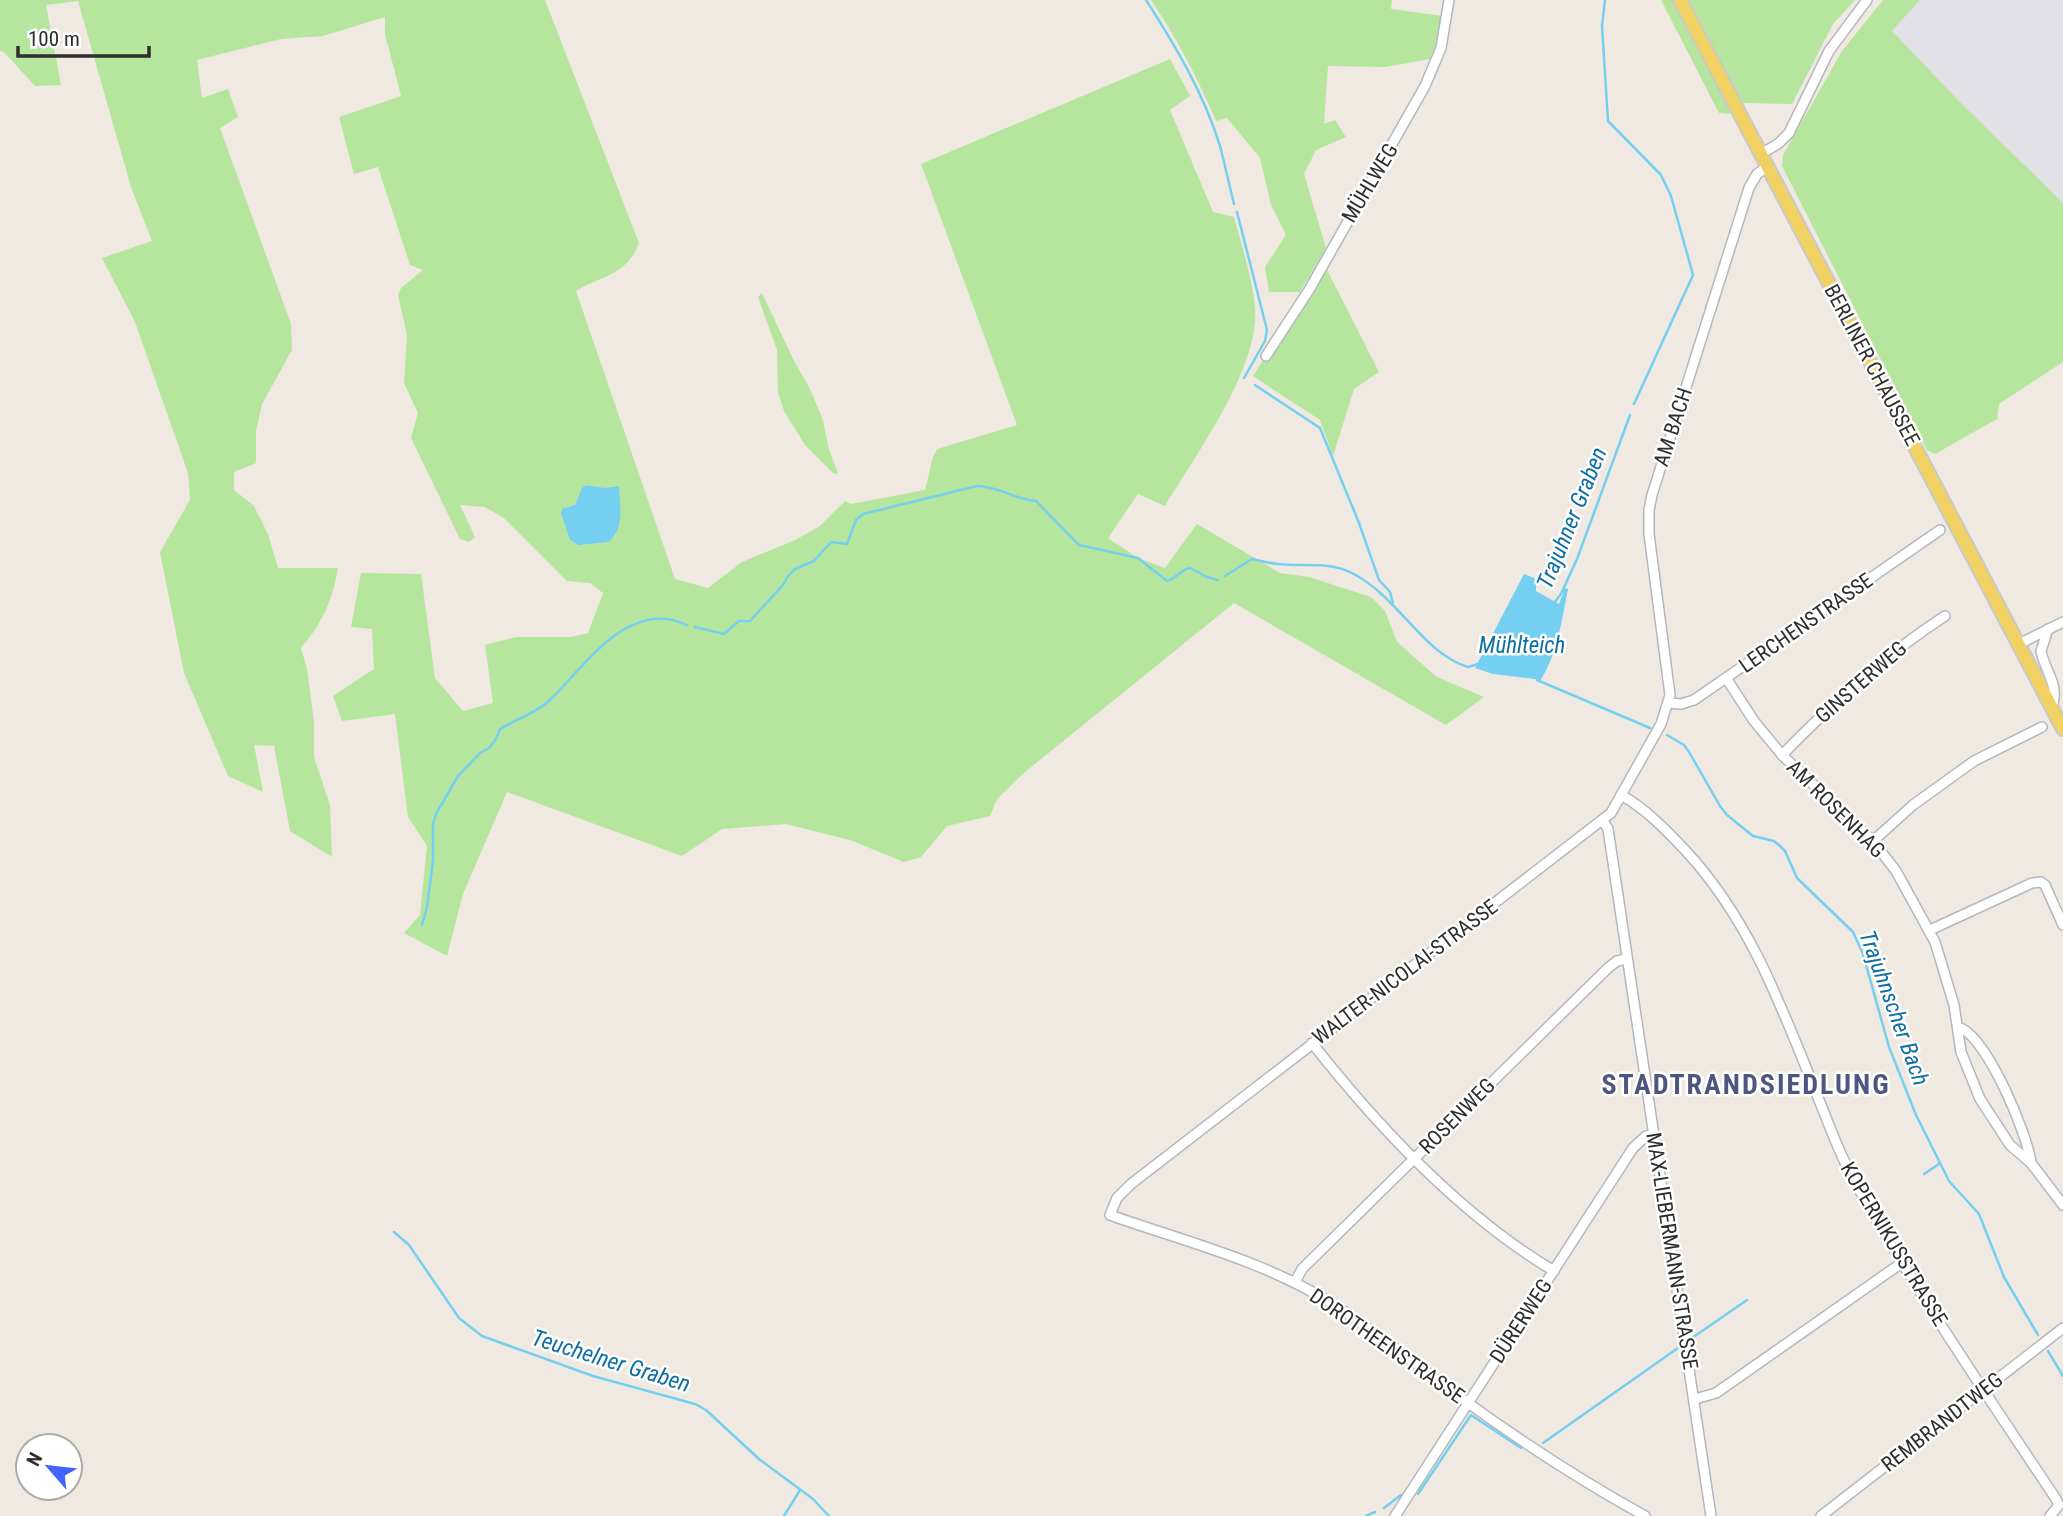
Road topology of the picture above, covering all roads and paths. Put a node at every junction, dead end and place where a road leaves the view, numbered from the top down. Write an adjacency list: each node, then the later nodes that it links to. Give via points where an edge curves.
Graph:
1 (1449, 0): 5 (street, MÜHLWEG, via 1432,73 1309,290)
2 (1681, 0): 4 (main road, BERLINER CHAUSSEE)
3 (1867, 0): 4 (street, AM BACH, via 1825,58 1789,133)
4 (1764, 160): 10 (main road, BERLINER CHAUSSEE); 12 (street, AM BACH, via 1749,188 1650,502)
5 (1266, 356)
6 (1940, 530): 11 (street, LERCHENSTRASSE)
7 (1945, 616): 16 (street, GINSTERWEG, via 1874,666)
8 (2063, 622): 9 (street)
9 (2048, 629): 10 (street); 13 (street, via 2041,651 2054,682)
10 (2019, 644): 13 (main road, BERLINER CHAUSSEE)
11 (1726, 678): 12 (street, LERCHENSTRASSE, via 1694,700); 16 (street, AM ROSENHAG)
12 (1668, 703): 17 (street, WALTER-NICOLAI-STRASSE)
13 (2052, 707): 15 (main road, BERLINER CHAUSSEE)
14 (2042, 727): 19 (street, via 1974,761)
15 (2063, 729)
16 (1782, 755): 19 (street, AM ROSENHAG)
17 (1621, 795): 18 (street, WALTER-NICOLAI-STRASSE); 30 (street, KOPERNIKUSSTRASSE, via 1680,844 1741,922 1772,984 1849,1171)
18 (1603, 821): 22 (street, MAX-LIEBERMANN-STRASSE); 24 (street, WALTER-NICOLAI-STRASSE)
19 (1873, 841): 21 (street, AM ROSENHAG, via 1896,870)
20 (2063, 925): 21 (street, via 2040,882)
21 (1930, 930): 23 (street, AM ROSENHAG)
22 (1627, 959): 25 (street, MAX-LIEBERMANN-STRASSE); 26 (street, ROSENWEG, via 1608,968)
23 (1958, 1027): 27 (street, AM ROSENHAG, via 1969,1033 1997,1076 2025,1136); 27 (street, AM ROSENHAG, via 1961,1052 1980,1099 2010,1145)
24 (1312, 1043): 26 (street); 29 (street, WALTER-NICOLAI-STRASSE, via 1130,1184)
25 (1654, 1134): 31 (street, DÜRERWEG, via 1633,1147); 35 (street, MAX-LIEBERMANN-STRASSE)
26 (1414, 1158): 31 (street, via 1462,1203); 32 (street, ROSENWEG, via 1302,1269)
27 (2031, 1163): 28 (street, AM ROSENHAG)
28 (2063, 1205)
29 (1110, 1215): 32 (street, DOROTHEENSTRASSE)
30 (1903, 1262): 34 (street, KOPERNIKUSSTRASSE); 35 (street, via 1716,1393)
31 (1554, 1271): 36 (street, DÜRERWEG)
32 (1295, 1282): 36 (street, DOROTHEENSTRASSE, via 1346,1313)
33 (2063, 1328): 34 (street, REMBRANDTWEG)
34 (1983, 1391): 40 (street, REMBRANDTWEG); 41 (street, KOPERNIKUSSTRASSE, via 2056,1499 2059,1506)
35 (1695, 1399): 39 (street, MAX-LIEBERMANN-STRASSE)
36 (1469, 1403): 37 (street, DÜRERWEG); 38 (street, DOROTHEENSTRASSE, via 1561,1468)
37 (1395, 1516)
38 (1645, 1516)
39 (1711, 1516)
40 (1821, 1516)
41 (2049, 1516)

